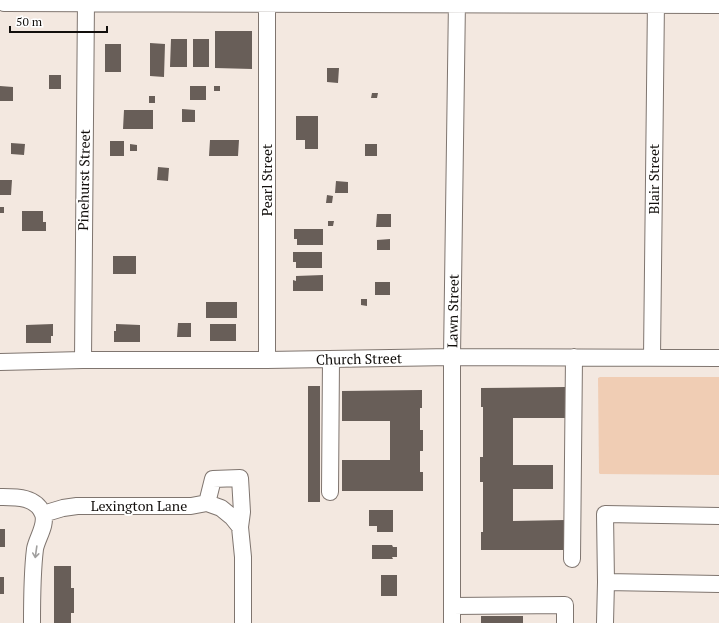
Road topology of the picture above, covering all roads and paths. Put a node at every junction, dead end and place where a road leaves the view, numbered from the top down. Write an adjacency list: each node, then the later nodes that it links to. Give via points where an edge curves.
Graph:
1 (86, 2): 2 (street); 4 (street); 12 (street, Pinehurst Street)
2 (267, 2): 5 (street); 13 (street, Pearl Street)
3 (656, 2): 5 (street); 6 (street); 9 (street, Blair Street)
4 (4, 3)
5 (457, 3): 7 (street, Lawn Street)
6 (719, 5)
7 (452, 357): 8 (street, Church Street); 11 (street, Church Street); 24 (street, Lawn Street)
8 (574, 357): 9 (street, Church Street); 21 (street)
9 (652, 358): 10 (street, Church Street)
10 (719, 358)
11 (331, 359): 13 (street, Church Street); 15 (street)
12 (83, 360): 13 (street, Church Street); 14 (street, Church Street)
13 (267, 360)
14 (0, 362)
15 (330, 492)
16 (0, 497): 18 (street, via 30,500)
17 (207, 503): 18 (street, Lexington Lane, via 191,506 77,506); 20 (street, Lexington Lane, via 221,508); 20 (street, via 213,479 240,478 242,512)
18 (43, 514): 26 (street, one-way to 26, via 36,548)
19 (719, 516): 22 (street, via 606,514)
20 (236, 522): 25 (street, via 243,557)
21 (572, 559)
22 (606, 582): 23 (street); 29 (street)
23 (719, 584)
24 (452, 606): 27 (street, Lawn Street); 28 (street, via 565,605)
25 (243, 617)
26 (32, 623)
27 (452, 623)
28 (565, 623)
29 (605, 623)

